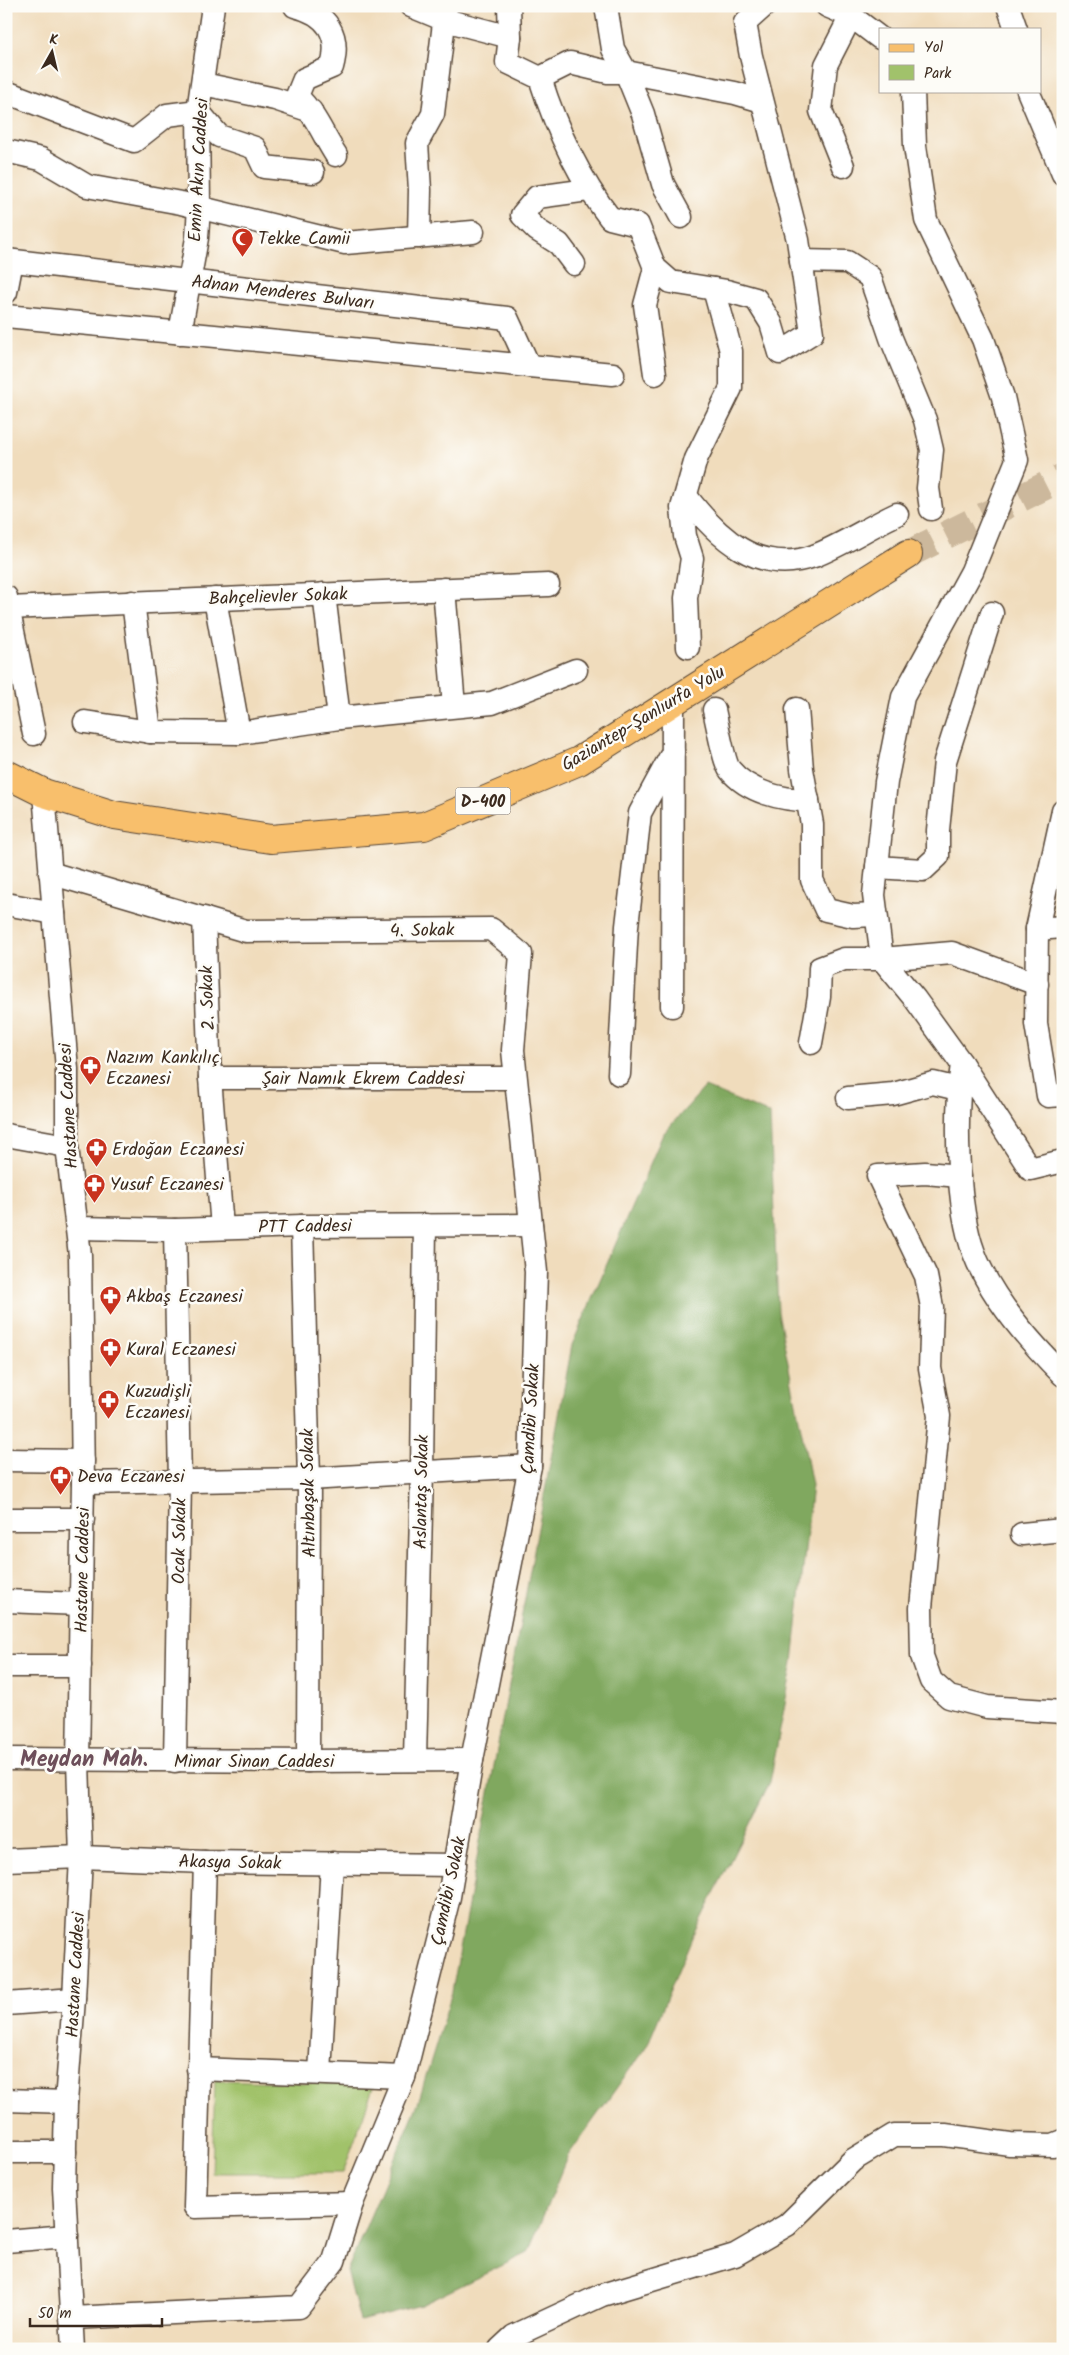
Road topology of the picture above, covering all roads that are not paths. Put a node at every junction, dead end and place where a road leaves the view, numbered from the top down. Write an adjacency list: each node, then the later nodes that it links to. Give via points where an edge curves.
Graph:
1 (213, 6): 16 (street, Emin Akın Caddesi)
2 (295, 6): 22 (street, via 313,11 328,23 337,50 332,67 304,79 297,96)
3 (411, 6): 9 (street)
4 (509, 6): 12 (street)
5 (606, 6): 14 (street, via 613,49)
6 (764, 6): 20 (street, via 745,23)
7 (827, 6): 10 (street)
8 (1008, 6): 11 (street)
9 (446, 13): 12 (street); 32 (street, via 433,114 417,143)
10 (850, 16): 13 (street); 25 (street, via 826,65 821,111)
11 (1016, 28)
12 (510, 37): 15 (street, via 507,62)
13 (879, 37)
14 (626, 72): 15 (street, via 608,72 570,63); 20 (street); 30 (street, via 643,114 663,184)
15 (540, 78): 28 (street, via 550,108)
16 (203, 84): 21 (street, Emin Akın Caddesi); 22 (street, via 275,99)
17 (6, 92): 21 (street, via 134,141 167,114)
18 (912, 92): 72 (street, via 915,146 926,220 984,340 1004,397 1017,460 972,571 903,697 886,782)
19 (1028, 92): 27 (street)
20 (762, 101): 34 (street)
21 (198, 111): 26 (street, via 218,136 255,148 264,167); 29 (street, Emin Akın Caddesi)
22 (312, 112): 24 (street)
23 (6, 151): 29 (street, via 41,159 87,186)
24 (336, 154)
25 (844, 166)
26 (313, 172)
27 (1063, 174)
28 (588, 190): 35 (street, via 537,197 522,215 536,230 559,244); 36 (street, via 610,218 638,225)
29 (200, 207): 32 (street, via 345,244); 37 (street, Emin Akın Caddesi)
30 (681, 217)
31 (473, 232): 32 (street)
32 (419, 237)
33 (9, 261): 37 (street, Adnan Menderes Bulvarı); 39 (street)
34 (801, 261): 38 (street, via 812,333 780,353 771,324 756,299); 46 (street, via 847,262 870,277 925,420 932,450 928,488)
35 (574, 264)
36 (655, 268): 38 (street, via 671,282); 44 (street, via 644,304)
37 (189, 281): 41 (street, Emin Akın Caddesi); 42 (street, Adnan Menderes Bulvarı, via 507,318)
38 (714, 289): 45 (street, via 731,351 731,388 696,459)
39 (6, 292)
40 (6, 316): 41 (street)
41 (180, 333): 42 (street)
42 (529, 366): 43 (street)
43 (613, 374)
44 (655, 374)
45 (686, 496): 47 (street, via 727,542 763,560 788,562 814,556); 56 (street, via 682,508 685,536 692,558 686,598)
46 (931, 509)
47 (897, 514)
48 (908, 554): 58 (main road, Gaziantep-Şanlıurfa Yolu / D-400)
49 (548, 585): 50 (street, Bahçelievler Sokak)
50 (444, 589): 51 (street, Bahçelievler Sokak); 59 (street)
51 (324, 594): 52 (street, Bahçelievler Sokak); 62 (street)
52 (215, 599): 54 (street, Bahçelievler Sokak); 65 (street)
53 (7, 602): 54 (street, Bahçelievler Sokak); 66 (street)
54 (133, 602): 64 (street)
55 (992, 613): 72 (street, via 945,761 938,856 923,870)
56 (688, 647)
57 (576, 670): 59 (street, via 492,703)
58 (673, 702): 67 (street); 69 (main road, Gaziantep-Şanlıurfa Yolu / D-400, via 579,761 424,826 270,839 114,815)
59 (454, 706): 62 (street)
60 (797, 709): 70 (street)
61 (714, 710): 70 (street, via 730,769 760,790 786,800)
62 (339, 718): 65 (street)
63 (85, 722): 64 (street)
64 (150, 732): 65 (street)
65 (239, 733)
66 (34, 734)
67 (673, 752): 82 (street); 85 (street, via 640,813 627,926)
68 (6, 774): 69 (main road, Gaziantep-Şanlıurfa Yolu / D-400)
69 (44, 793): 73 (street, Hastane Caddesi)
70 (808, 800): 76 (street, via 812,824 812,880 826,910 853,916)
71 (1063, 811): 79 (street)
72 (876, 867): 76 (street)
73 (50, 873): 75 (street, Hastane Caddesi); 77 (street, 4. Sokak)
74 (6, 904): 75 (street)
75 (54, 913): 92 (street, Hastane Caddesi, via 67,1069)
76 (876, 915): 80 (street)
77 (204, 918): 86 (street, 2. Sokak); 87 (street, 4. Sokak, via 246,930 491,929 520,954 513,1050)
78 (1063, 927): 79 (street)
79 (1037, 929): 81 (street)
80 (882, 959): 81 (street, via 952,953); 83 (street, via 844,959 820,968); 84 (street)
81 (1037, 984): 89 (street, via 1036,1024 1048,1096)
82 (672, 1006)
83 (811, 1043)
84 (962, 1064): 88 (street); 93 (street, via 1030,1169)
85 (619, 1074)
86 (210, 1078): 87 (street, Şair Namık Ekrem Caddesi); 99 (street, 2. Sokak)
87 (516, 1078): 95 (street, 4. Sokak)
88 (958, 1089): 90 (street, via 933,1083 893,1094); 94 (street)
89 (1063, 1095)
90 (848, 1098)
91 (6, 1135): 92 (street)
92 (67, 1146): 98 (street, Hastane Caddesi)
93 (1063, 1161)
94 (960, 1176): 101 (street, via 974,1252 986,1277 1046,1358); 117 (street, via 878,1176 926,1276 932,1307 930,1368 939,1416 921,1608 922,1656 931,1681 949,1696 986,1707)
95 (531, 1225): 97 (street, PTT Caddesi); 104 (street, Çamdibi Sokak, via 536,1272)
96 (302, 1226): 97 (street, PTT Caddesi); 99 (street, PTT Caddesi); 106 (street, Altınbaşak Sokak)
97 (425, 1226): 105 (street, Aslantaş Sokak)
98 (78, 1228): 100 (street, PTT Caddesi); 103 (street, Hastane Caddesi)
99 (222, 1228): 100 (street, PTT Caddesi)
100 (175, 1230): 107 (street, Ocak Sokak)
101 (1063, 1375)
102 (6, 1460): 103 (street)
103 (83, 1461): 108 (street, Hastane Caddesi)
104 (530, 1466): 105 (street); 120 (street, Çamdibi Sokak)
105 (422, 1471): 106 (street); 119 (street, Aslantaş Sokak)
106 (309, 1479): 107 (street); 123 (street, Altınbaşak Sokak)
107 (180, 1482): 108 (street); 122 (street, Ocak Sokak)
108 (83, 1483): 110 (street, Hastane Caddesi)
109 (6, 1519): 110 (street)
110 (83, 1519): 114 (street, Hastane Caddesi)
111 (1063, 1530): 112 (street)
112 (1022, 1534)
113 (6, 1601): 114 (street)
114 (80, 1604): 116 (street, Hastane Caddesi)
115 (6, 1666): 116 (street)
116 (80, 1666): 121 (street, Hastane Caddesi)
117 (1063, 1712)
118 (6, 1759): 121 (street, Mimar Sinan Caddesi)
119 (415, 1759): 120 (street, Mimar Sinan Caddesi); 123 (street, Mimar Sinan Caddesi)
120 (472, 1760): 128 (street, Çamdibi Sokak)
121 (78, 1761): 122 (street, Mimar Sinan Caddesi); 124 (street, Hastane Caddesi)
122 (175, 1761): 123 (street, Mimar Sinan Caddesi)
123 (308, 1761)
124 (81, 1857): 125 (street, Akasya Sokak); 126 (street, Akasya Sokak); 129 (street, Hastane Caddesi)
125 (6, 1860)
126 (205, 1862): 127 (street, Akasya Sokak); 131 (street)
127 (332, 1863): 128 (street, Akasya Sokak); 132 (street)
128 (455, 1866): 133 (street, Çamdibi Sokak)
129 (74, 2000): 130 (street); 135 (street, Hastane Caddesi)
130 (6, 2004)
131 (198, 2069): 132 (street); 139 (street, via 195,2207)
132 (320, 2073): 133 (street)
133 (404, 2077): 139 (street, Çamdibi Sokak)
134 (6, 2100): 135 (street)
135 (66, 2102): 138 (street, Hastane Caddesi)
136 (1063, 2141): 144 (street, via 1053,2145 1010,2144 945,2135 894,2135 852,2160 787,2225 735,2255 602,2295 514,2336)
137 (6, 2152): 138 (street)
138 (65, 2152): 140 (street, Hastane Caddesi)
139 (352, 2204): 142 (street, Çamdibi Sokak, via 334,2261 299,2307)
140 (67, 2236): 141 (street); 142 (street, Hastane Caddesi)
141 (6, 2241)
142 (71, 2318): 143 (street, Hastane Caddesi)
143 (73, 2349)
144 (500, 2349)

